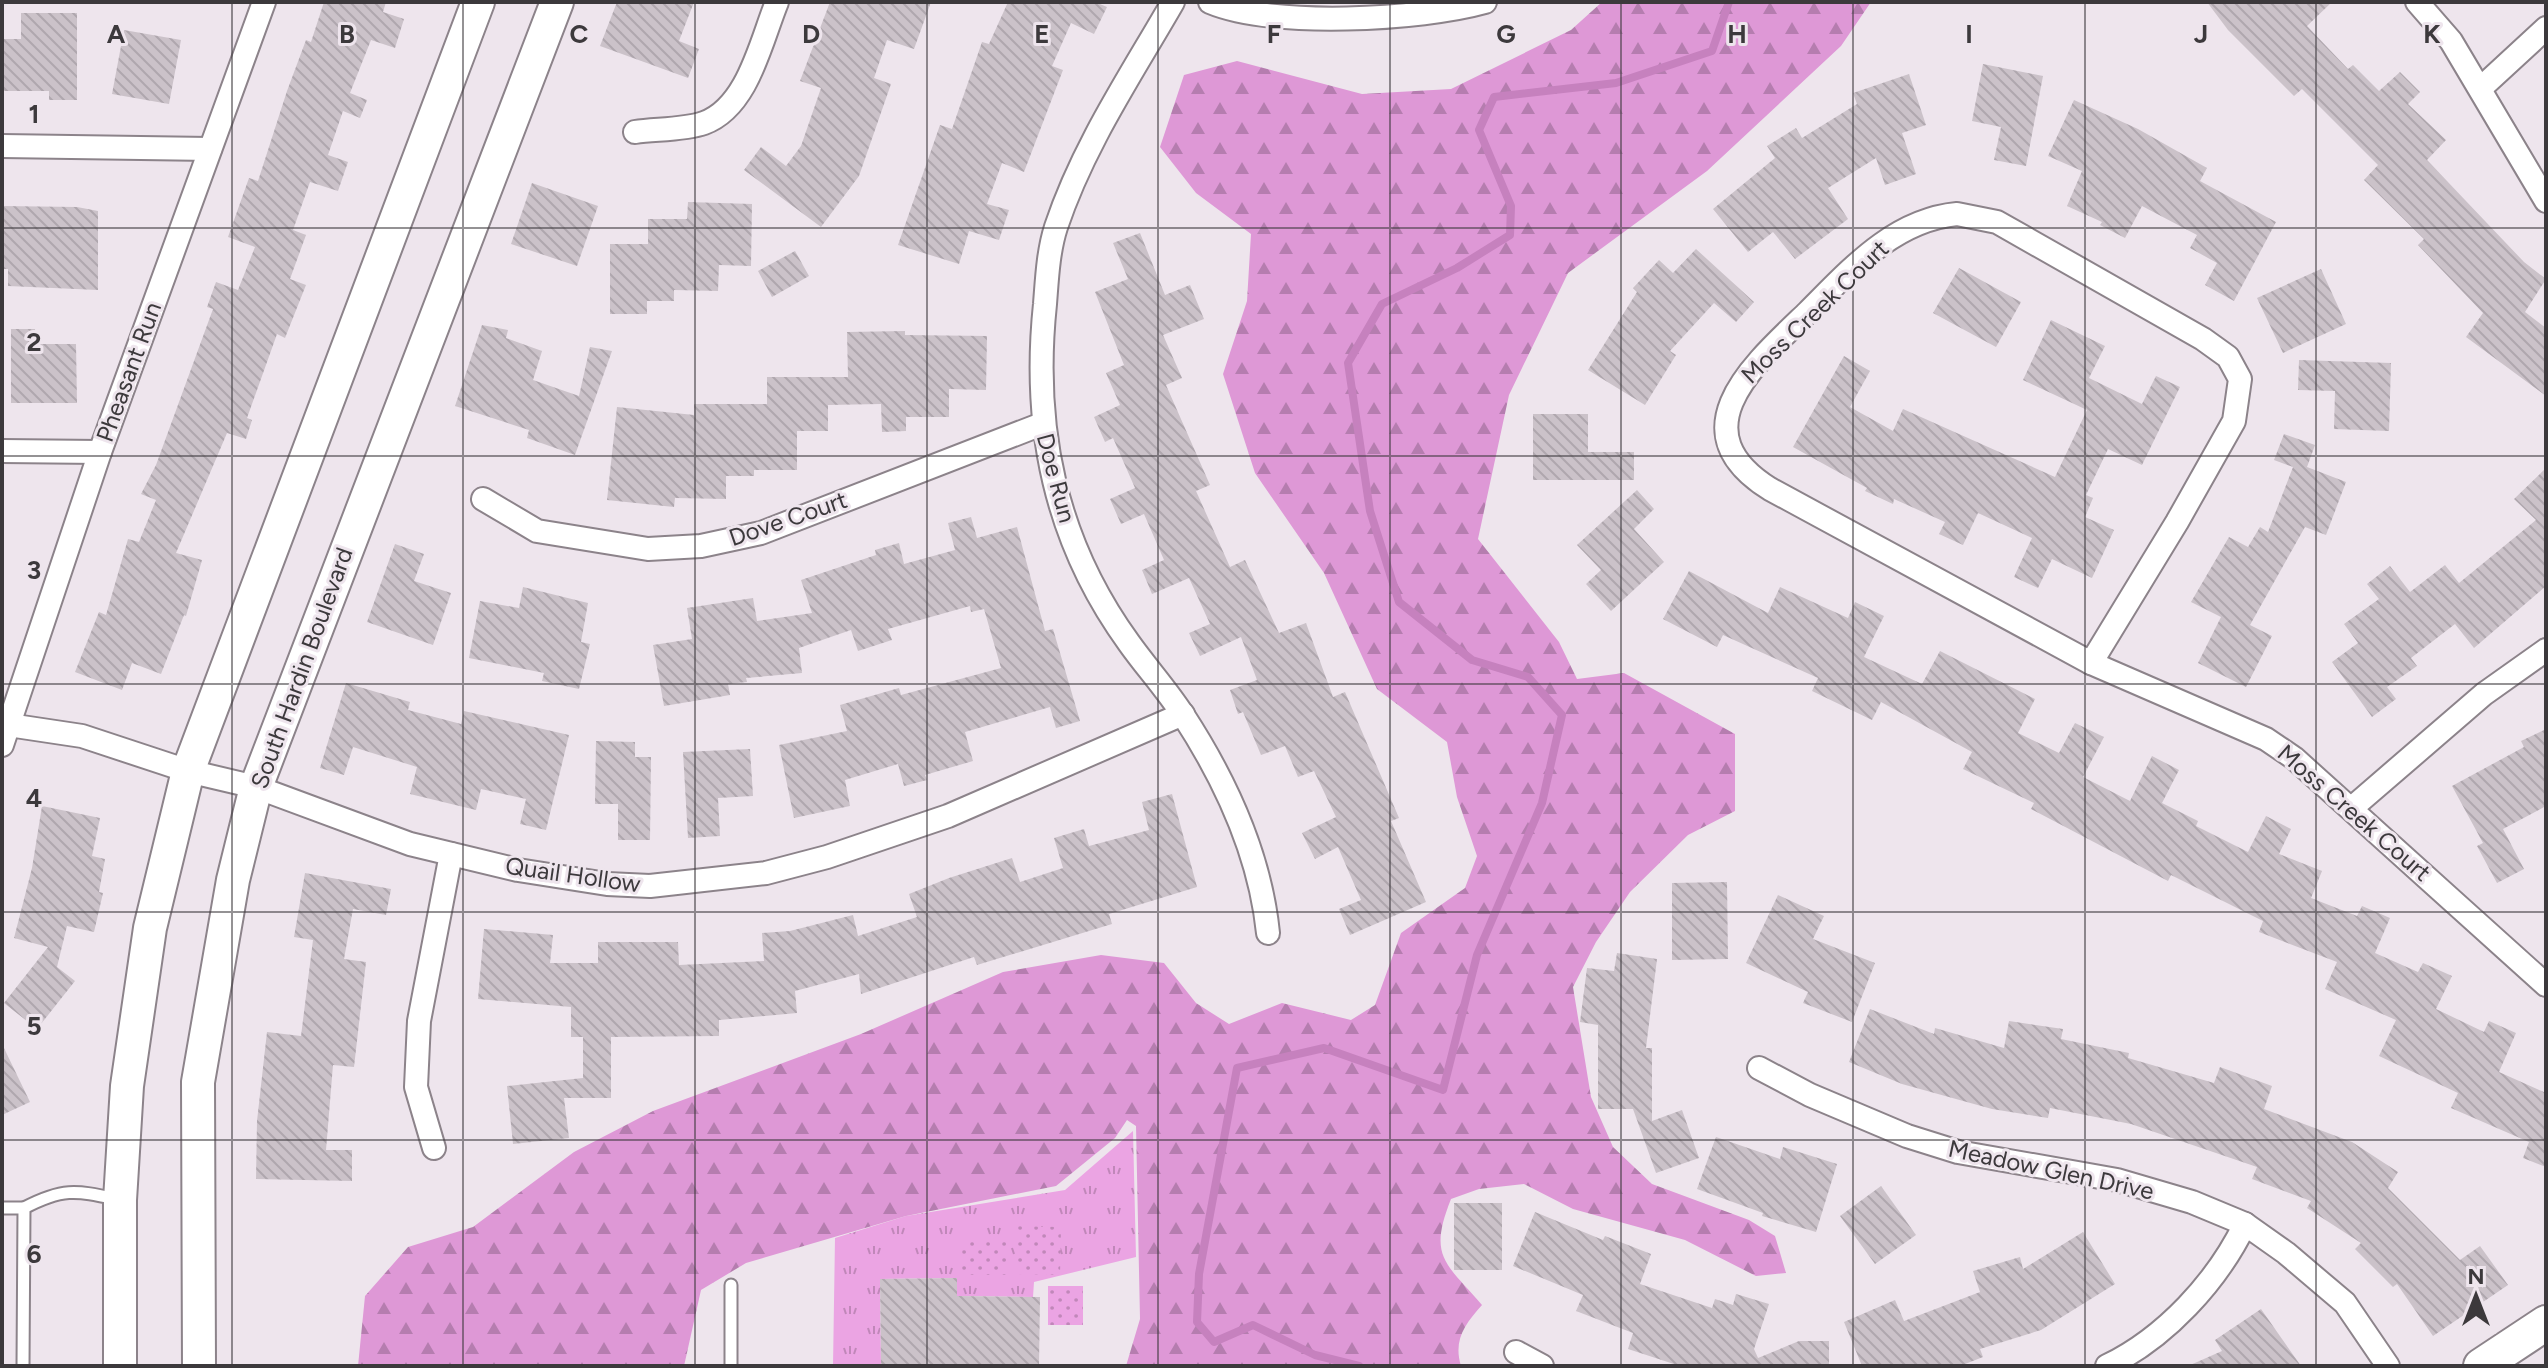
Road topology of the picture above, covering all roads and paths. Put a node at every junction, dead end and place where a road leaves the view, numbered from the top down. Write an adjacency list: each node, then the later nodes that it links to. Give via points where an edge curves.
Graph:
1 (264, 2): 13 (street, Pheasant Run)
2 (478, 2): 23 (main road)
3 (557, 2): 24 (main road, South Hardin Boulevard)
4 (777, 2): 11 (street, via 747,77 721,115 702,124)
5 (1173, 2): 15 (street, Doe Run, via 1091,143 1055,231 1043,318)
6 (1210, 2): 7 (street, via 1259,14 1342,18 1405,16)
7 (1485, 2)
8 (2417, 2): 10 (street)
9 (2546, 28): 10 (street)
10 (2481, 88): 14 (street)
11 (635, 132)
12 (2, 146): 13 (street)
13 (210, 149): 17 (street, Pheasant Run)
14 (2546, 201)
15 (1042, 424): 18 (street, Dove Court, via 761,533 701,546 648,549 537,531); 21 (street, Doe Run, via 1061,506 1092,583)
16 (2, 451): 17 (street)
17 (100, 452): 22 (street, Pheasant Run)
18 (483, 499)
19 (2546, 650): 25 (street, via 2484,694)
20 (2091, 663): 20 (street, Moss Creek Court, via 1770,489 1747,475 1733,458 1727,418 1735,391 1751,367 1858,263 1903,229 1931,216 1957,214 1997,222 2203,339 2228,357 2240,379 2234,421); 25 (street, Moss Creek Court, via 2266,739)
21 (1183, 714): 26 (street, Quail Hollow, via 948,816 766,873 666,885 607,884); 27 (street, Doe Run, via 1243,828 1259,874)
22 (4, 731): 23 (street, Quail Hollow, via 82,736)
23 (188, 771): 24 (street, Quail Hollow); 31 (main road, via 150,928 127,1086)
24 (256, 787): 26 (street, Quail Hollow); 40 (main road, South Hardin Boulevard, via 233,880 198,1082)
25 (2353, 807): 28 (street, Moss Creek Court)
26 (451, 854): 30 (street, via 419,1021 416,1087)
27 (1268, 933)
28 (2546, 985)
29 (1759, 1068): 34 (street, Meadow Glen Drive, via 1907,1136 1958,1152 2117,1180)
30 (434, 1148)
31 (120, 1200): 33 (lane, via 83,1192 53,1193); 39 (main road)
32 (2, 1208): 33 (lane)
33 (24, 1208): 38 (lane)
34 (2245, 1224): 43 (street, via 2230,1256 2186,1305); 44 (street, Meadow Glen Drive, via 2345,1303)
35 (731, 1285): 41 (lane)
36 (2546, 1323): 45 (main road)
37 (1516, 1352): 42 (street)
38 (23, 1366)
39 (120, 1366)
40 (199, 1366)
41 (731, 1366)
42 (1542, 1366)
43 (2107, 1366)
44 (2388, 1366)
45 (2481, 1366)

